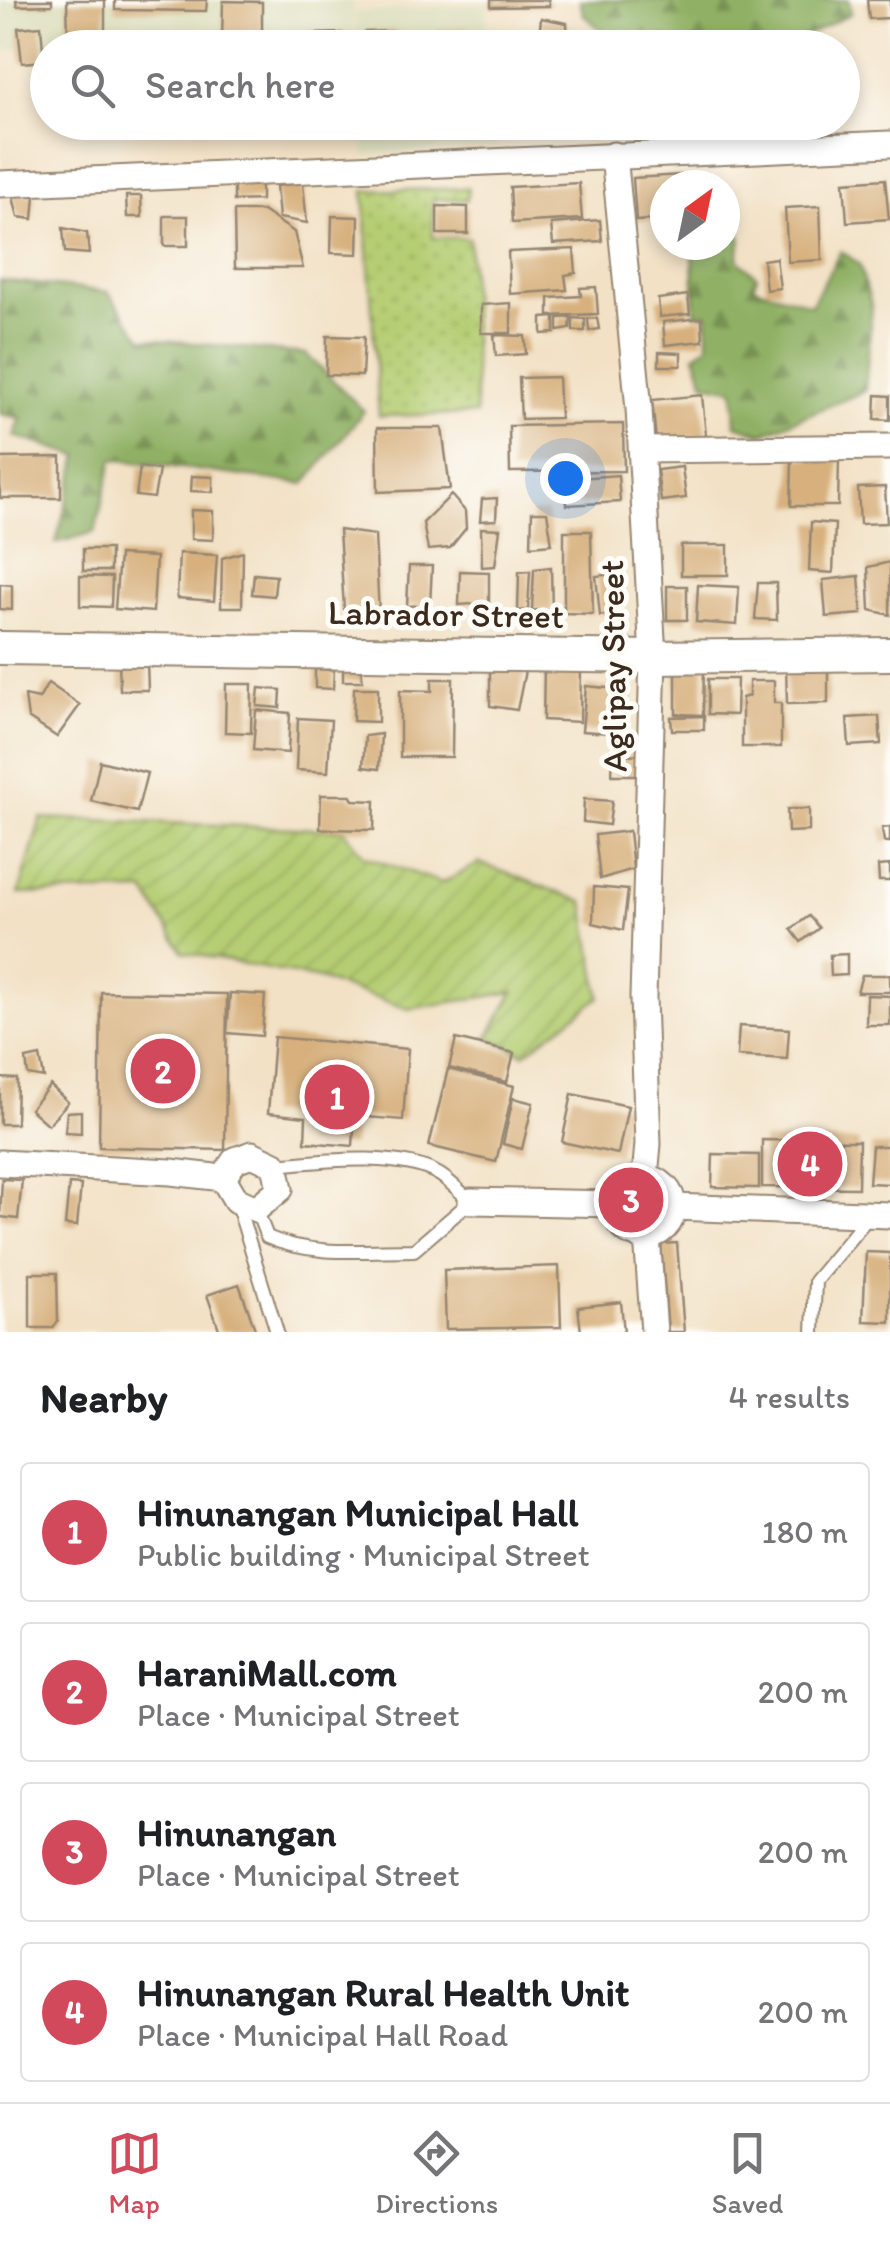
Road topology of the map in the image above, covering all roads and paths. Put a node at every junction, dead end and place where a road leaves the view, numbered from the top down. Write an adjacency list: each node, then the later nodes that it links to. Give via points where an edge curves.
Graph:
1 (890, 144): 2 (street)
2 (614, 156): 3 (street); 5 (street, Aglipay Street)
3 (0, 184)
4 (890, 446): 5 (street)
5 (642, 450): 8 (street, Aglipay Street)
6 (0, 648): 8 (street, Labrador Street)
7 (890, 654): 8 (street, Labrador Street)
8 (653, 657): 11 (street, Aglipay Street)
9 (0, 1164): 12 (street, via 170,1172)
10 (275, 1165): 12 (street, via 280,1189); 12 (street, via 252,1154 235,1160); 13 (lane, via 409,1163 440,1174)
11 (645, 1178): 14 (street, via 628,1182); 15 (street, via 668,1190)
12 (238, 1196): 13 (lane, via 267,1236 319,1250 414,1250); 18 (lane)
13 (471, 1201): 14 (street)
14 (614, 1204): 17 (street, via 628,1231)
15 (673, 1207): 16 (street); 17 (street, via 663,1229)
16 (880, 1215): 20 (lane, via 815,1281)
17 (647, 1236): 19 (street)
18 (277, 1332)
19 (654, 1332)
20 (813, 1332)

